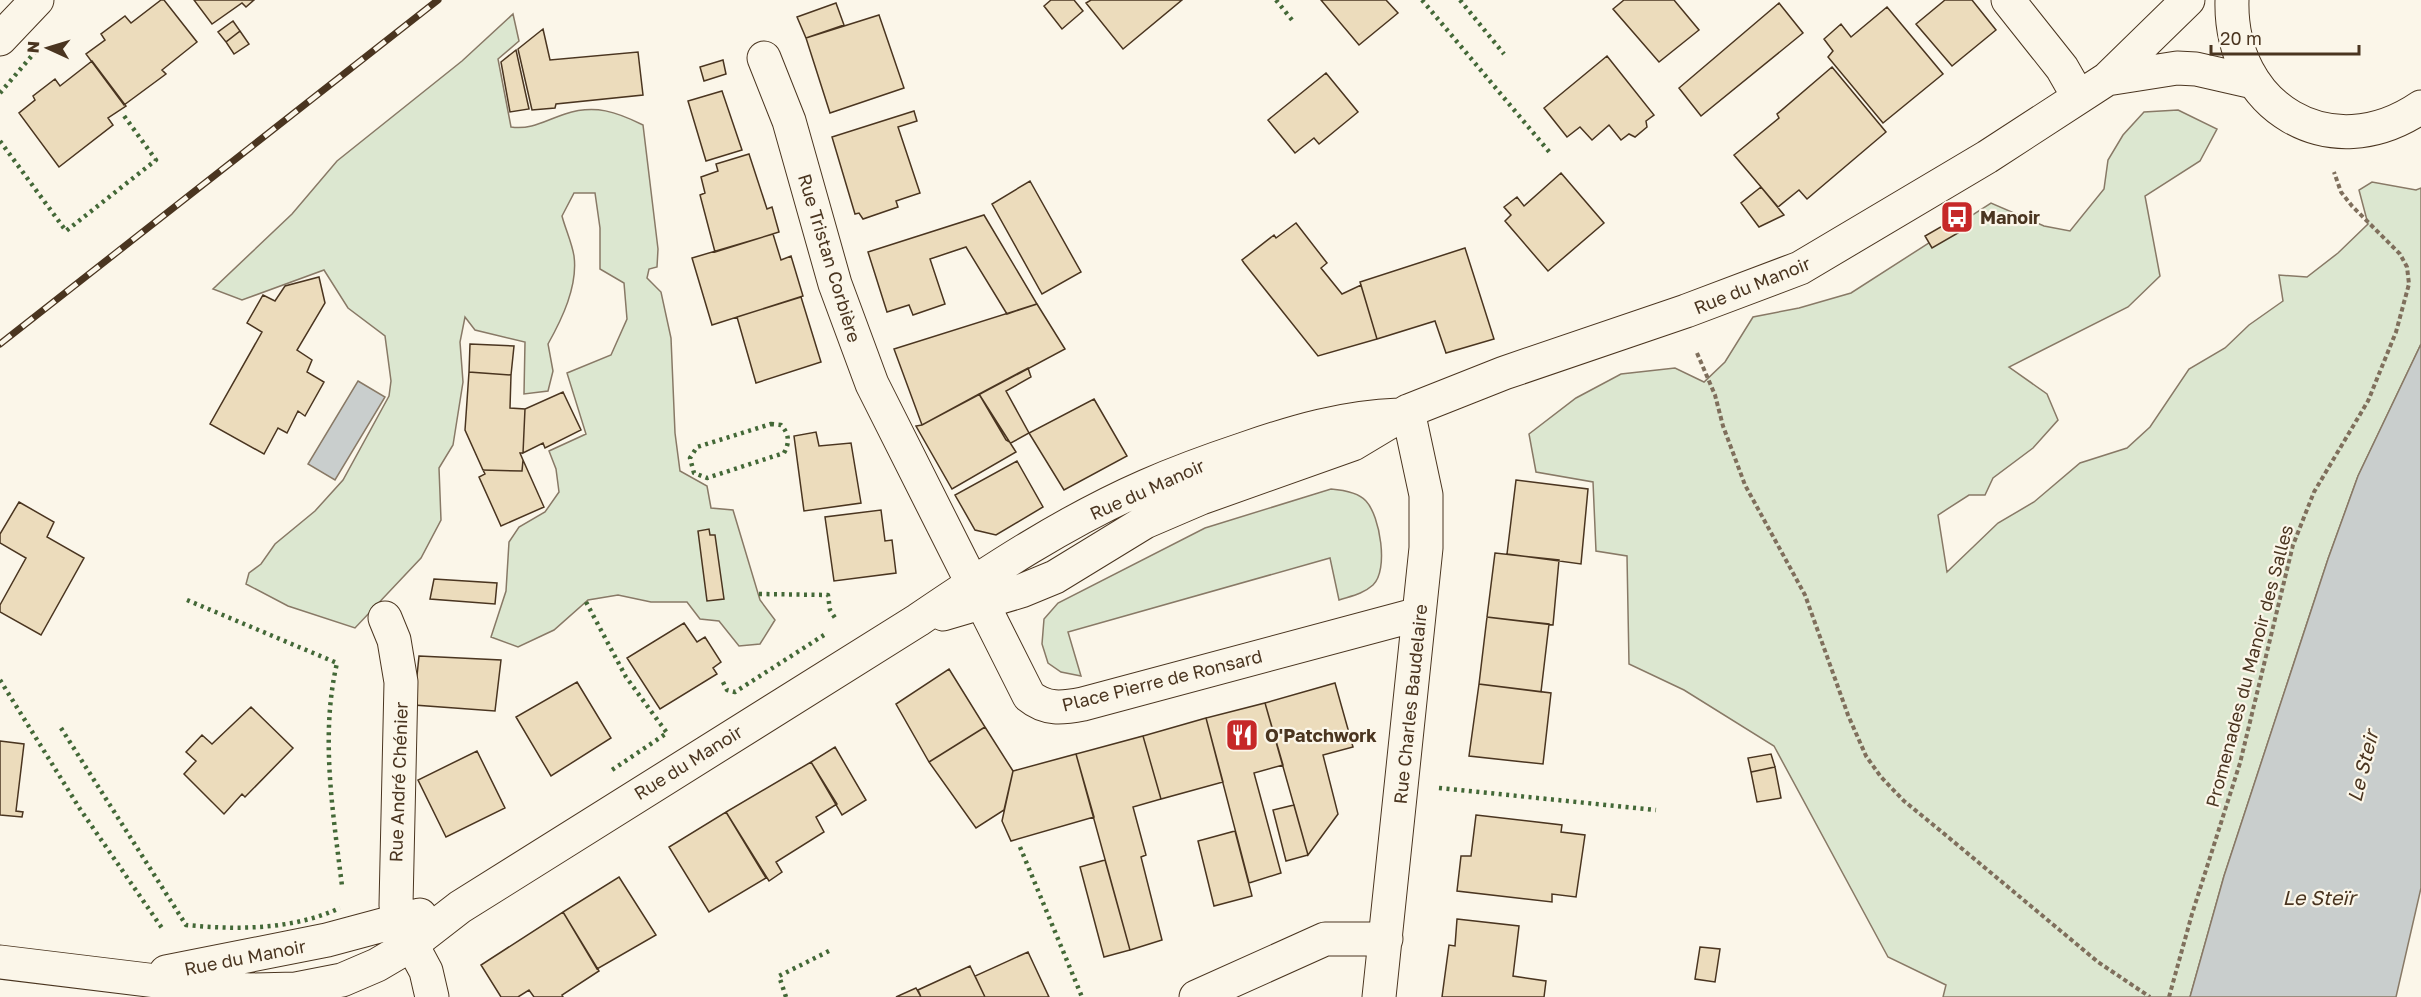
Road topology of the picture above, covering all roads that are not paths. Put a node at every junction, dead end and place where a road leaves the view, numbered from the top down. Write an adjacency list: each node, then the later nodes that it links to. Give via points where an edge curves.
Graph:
1 (37, 0): 5 (street)
2 (2008, 0): 9 (street, via 2062,68)
3 (2188, 0): 7 (street, Rue du Manoir)
4 (2232, 0): 8 (street, via 2232,30 2239,57)
5 (0, 39)
6 (764, 57): 12 (street, Rue Tristan Corbière, via 789,121 853,338 901,446)
7 (2107, 79): 8 (street, Rue du Manoir, via 2177,68); 9 (street, Rue du Manoir)
8 (2253, 82): 10 (street, via 2265,97 2294,118 2327,130 2377,128)
9 (2078, 96): 11 (street, Rue du Manoir, via 1987,157 1822,257 1776,279 1504,373)
10 (2421, 107)
11 (1403, 413): 12 (street, Rue du Manoir, via 1338,421 1182,471 1119,499); 13 (street, Rue Charles Baudelaire, via 1426,495 1426,548)
12 (978, 593): 13 (street, Place Pierre de Ronsard, via 1029,696 1054,708 1083,704); 15 (street, Rue du Manoir, via 918,620 460,907)
13 (1419, 614): 16 (street, Rue Charles Baudelaire)
14 (385, 618): 15 (street, Rue André Chénier, via 394,640 401,682 396,851)
15 (404, 932): 17 (street, Rue du Manoir, via 361,932); 20 (street, Rue du Manoir, via 359,973); 21 (street, via 426,971)
16 (1386, 939): 22 (street, via 1325,939); 23 (street, Rue Charles Baudelaire)
17 (284, 949): 19 (street, Rue du Manoir); 20 (street)
18 (0, 962): 19 (street, Rue du Manoir)
19 (134, 977): 20 (street, Rue du Manoir)
20 (298, 993)
21 (432, 997)
22 (1196, 997)
23 (1379, 997)

